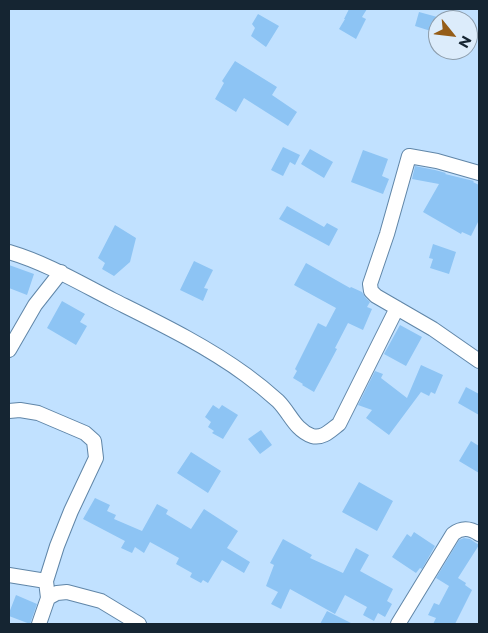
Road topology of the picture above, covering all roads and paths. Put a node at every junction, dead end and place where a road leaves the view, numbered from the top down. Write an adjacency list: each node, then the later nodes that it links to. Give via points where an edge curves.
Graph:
1 (479, 173): 4 (street, via 409,156 370,284 376,296)
2 (9, 252): 3 (street)
3 (62, 272): 4 (street, via 220,358 280,403 303,432 315,437 325,435 339,424); 5 (street, via 35,305)
4 (397, 308): 6 (street)
5 (9, 350)
6 (479, 361)
7 (9, 411): 10 (street, via 38,412 85,433 94,441 96,458 71,511)
8 (479, 534): 14 (street, via 468,529 453,534)
9 (9, 575): 10 (street)
10 (46, 581): 11 (street)
11 (48, 598): 12 (street); 13 (street, via 67,592 100,601)
12 (39, 624)
13 (139, 624)
14 (398, 624)

